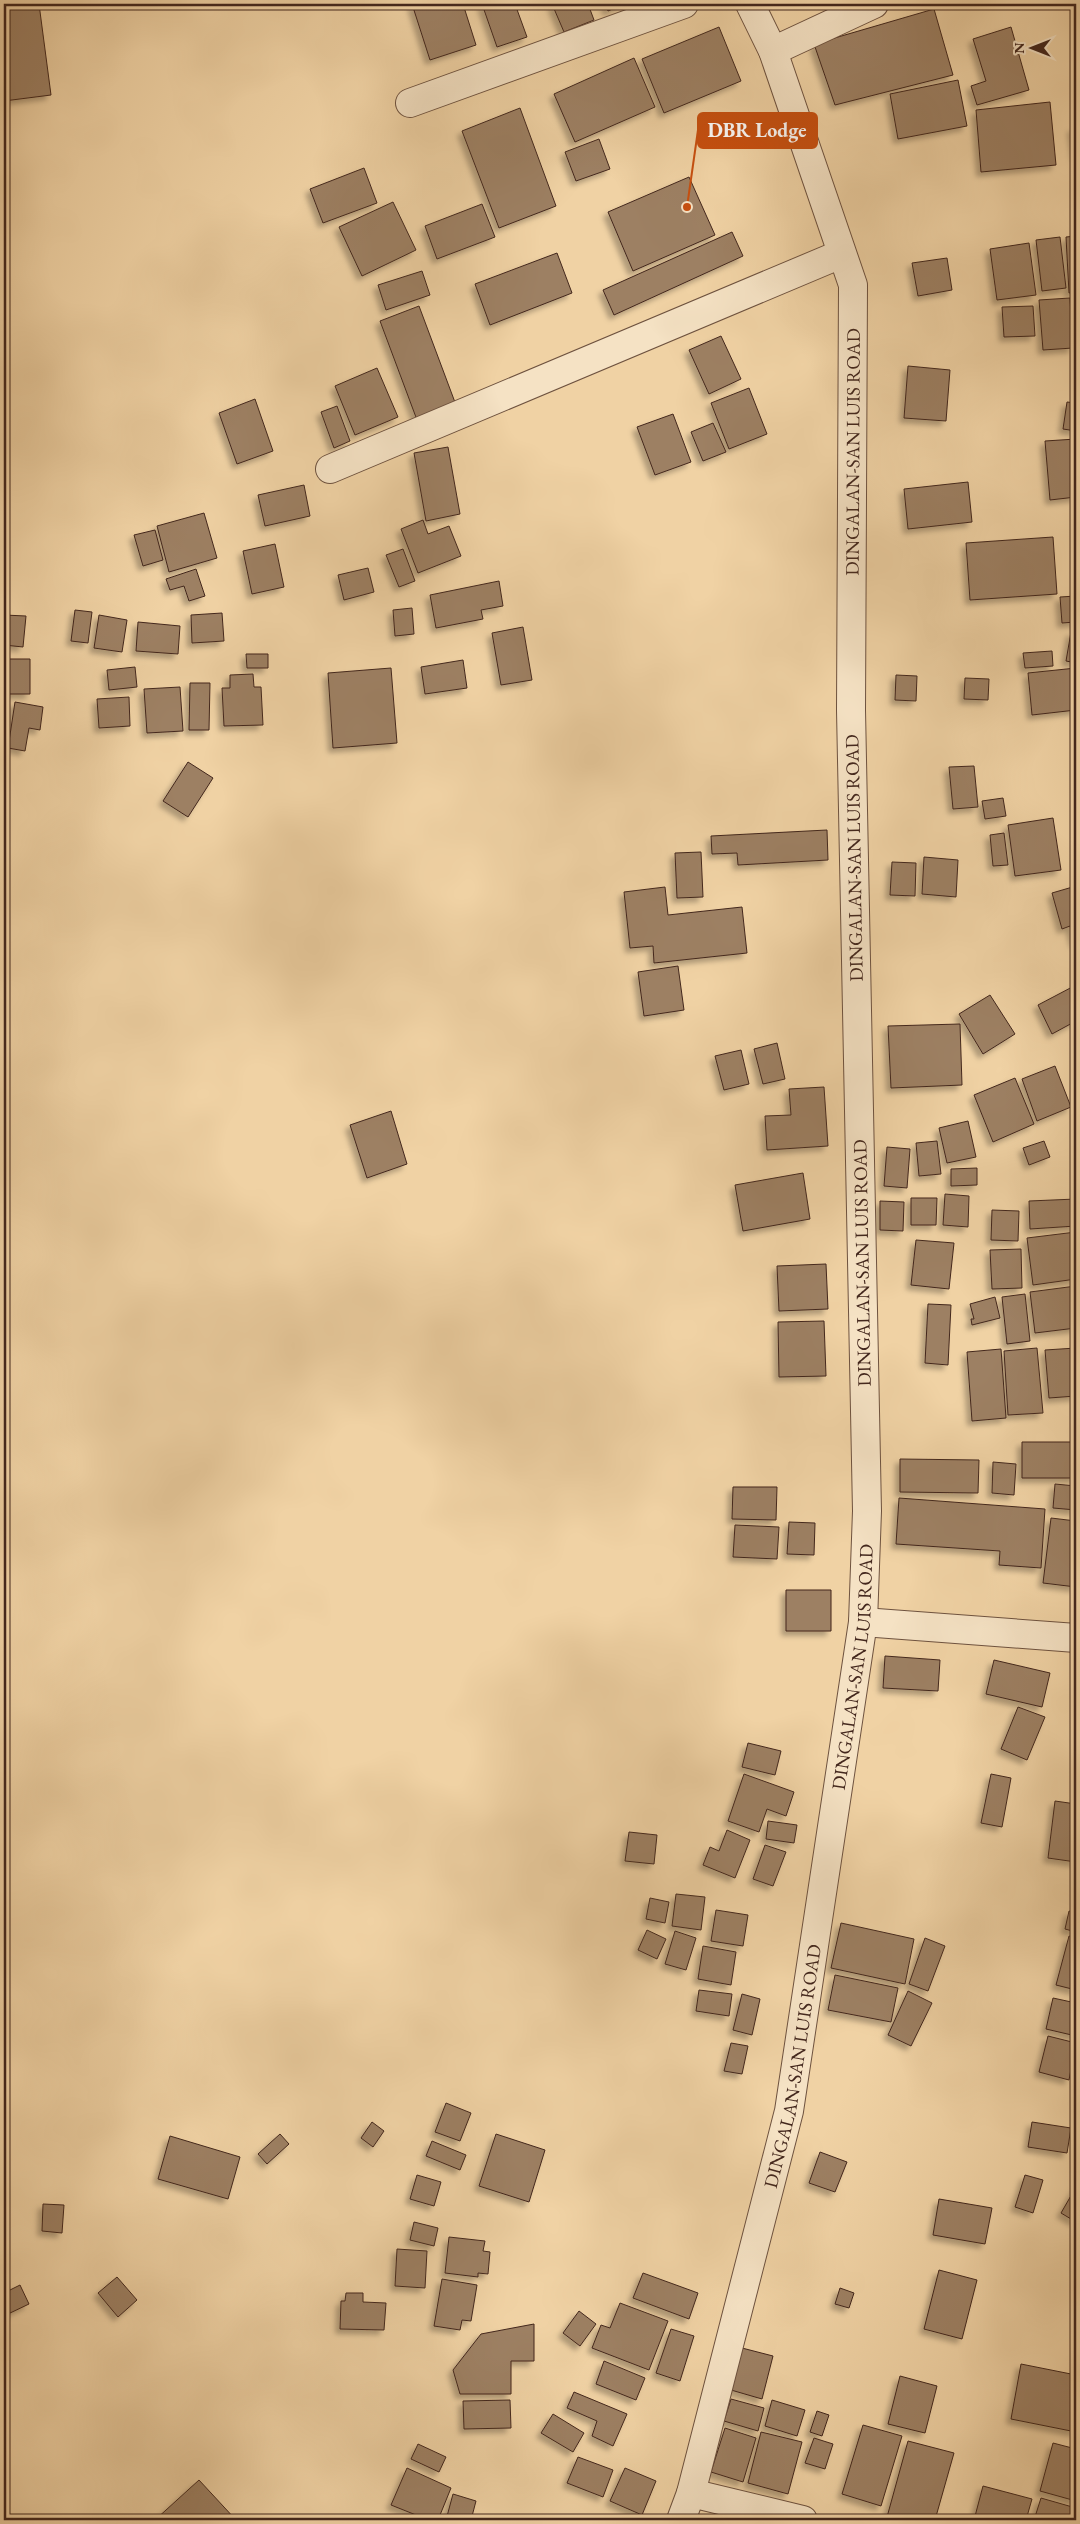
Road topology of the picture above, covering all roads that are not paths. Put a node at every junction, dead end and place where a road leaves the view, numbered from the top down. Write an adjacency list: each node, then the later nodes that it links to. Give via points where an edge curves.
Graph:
1 (684, 4): 5 (street)
2 (750, 4): 4 (street, DINGALAN-SAN LUIS ROAD)
3 (874, 4): 4 (street)
4 (773, 51): 6 (street, DINGALAN-SAN LUIS ROAD)
5 (410, 103)
6 (841, 254): 7 (street); 8 (street, DINGALAN-SAN LUIS ROAD, via 853,285 851,710 867,1511)
7 (330, 469)
8 (863, 1622): 9 (street); 10 (street, DINGALAN-SAN LUIS ROAD, via 789,2111)
9 (1076, 1638)
10 (691, 2493): 11 (street, DINGALAN-SAN LUIS ROAD); 12 (street)
11 (681, 2520)
12 (803, 2520)

